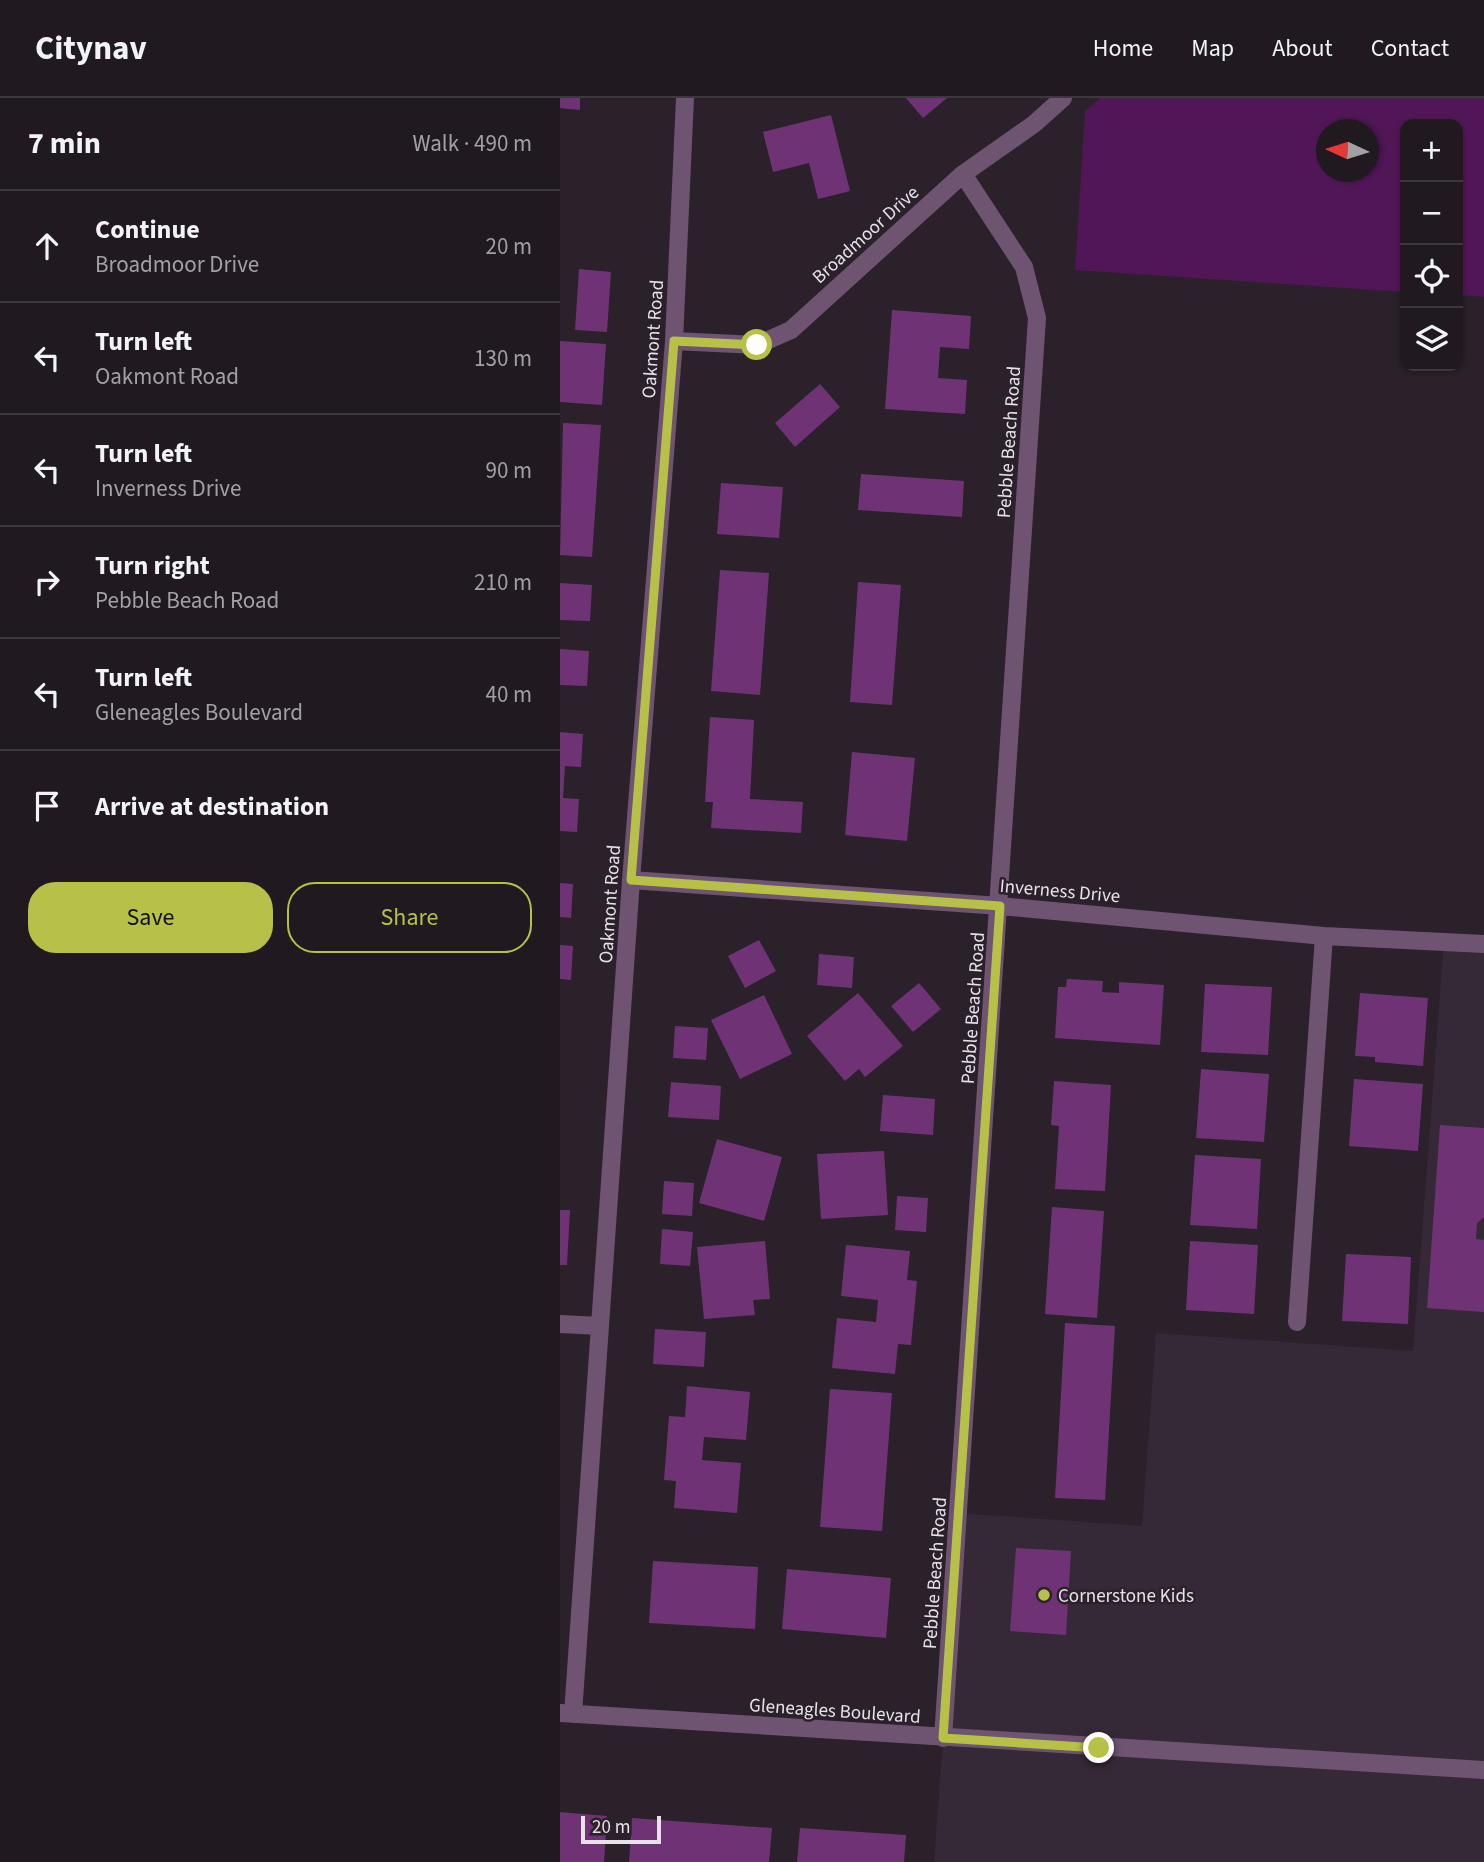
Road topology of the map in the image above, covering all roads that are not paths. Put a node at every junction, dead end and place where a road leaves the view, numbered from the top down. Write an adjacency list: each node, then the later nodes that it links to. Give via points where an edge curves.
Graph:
1 (685, 98): 4 (street, Oakmont Road)
2 (1063, 98): 3 (street, Broadmoor Drive)
3 (963, 174): 4 (street, Broadmoor Drive, via 791,330 757,345); 6 (street, Pebble Beach Road, via 1024,267 1037,318)
4 (674, 341): 5 (street, Oakmont Road)
5 (631, 880): 6 (street, Inverness Drive); 11 (street, Oakmont Road)
6 (1000, 906): 7 (street, Inverness Drive); 13 (street, Pebble Beach Road)
7 (1324, 936): 8 (street, Inverness Drive); 9 (street)
8 (1484, 944)
9 (1297, 1322)
10 (560, 1324): 11 (street)
11 (600, 1326): 12 (street, Oakmont Road)
12 (566, 1713): 13 (street, Gleneagles Boulevard)
13 (943, 1738): 14 (street, Gleneagles Boulevard)
14 (1484, 1770)

